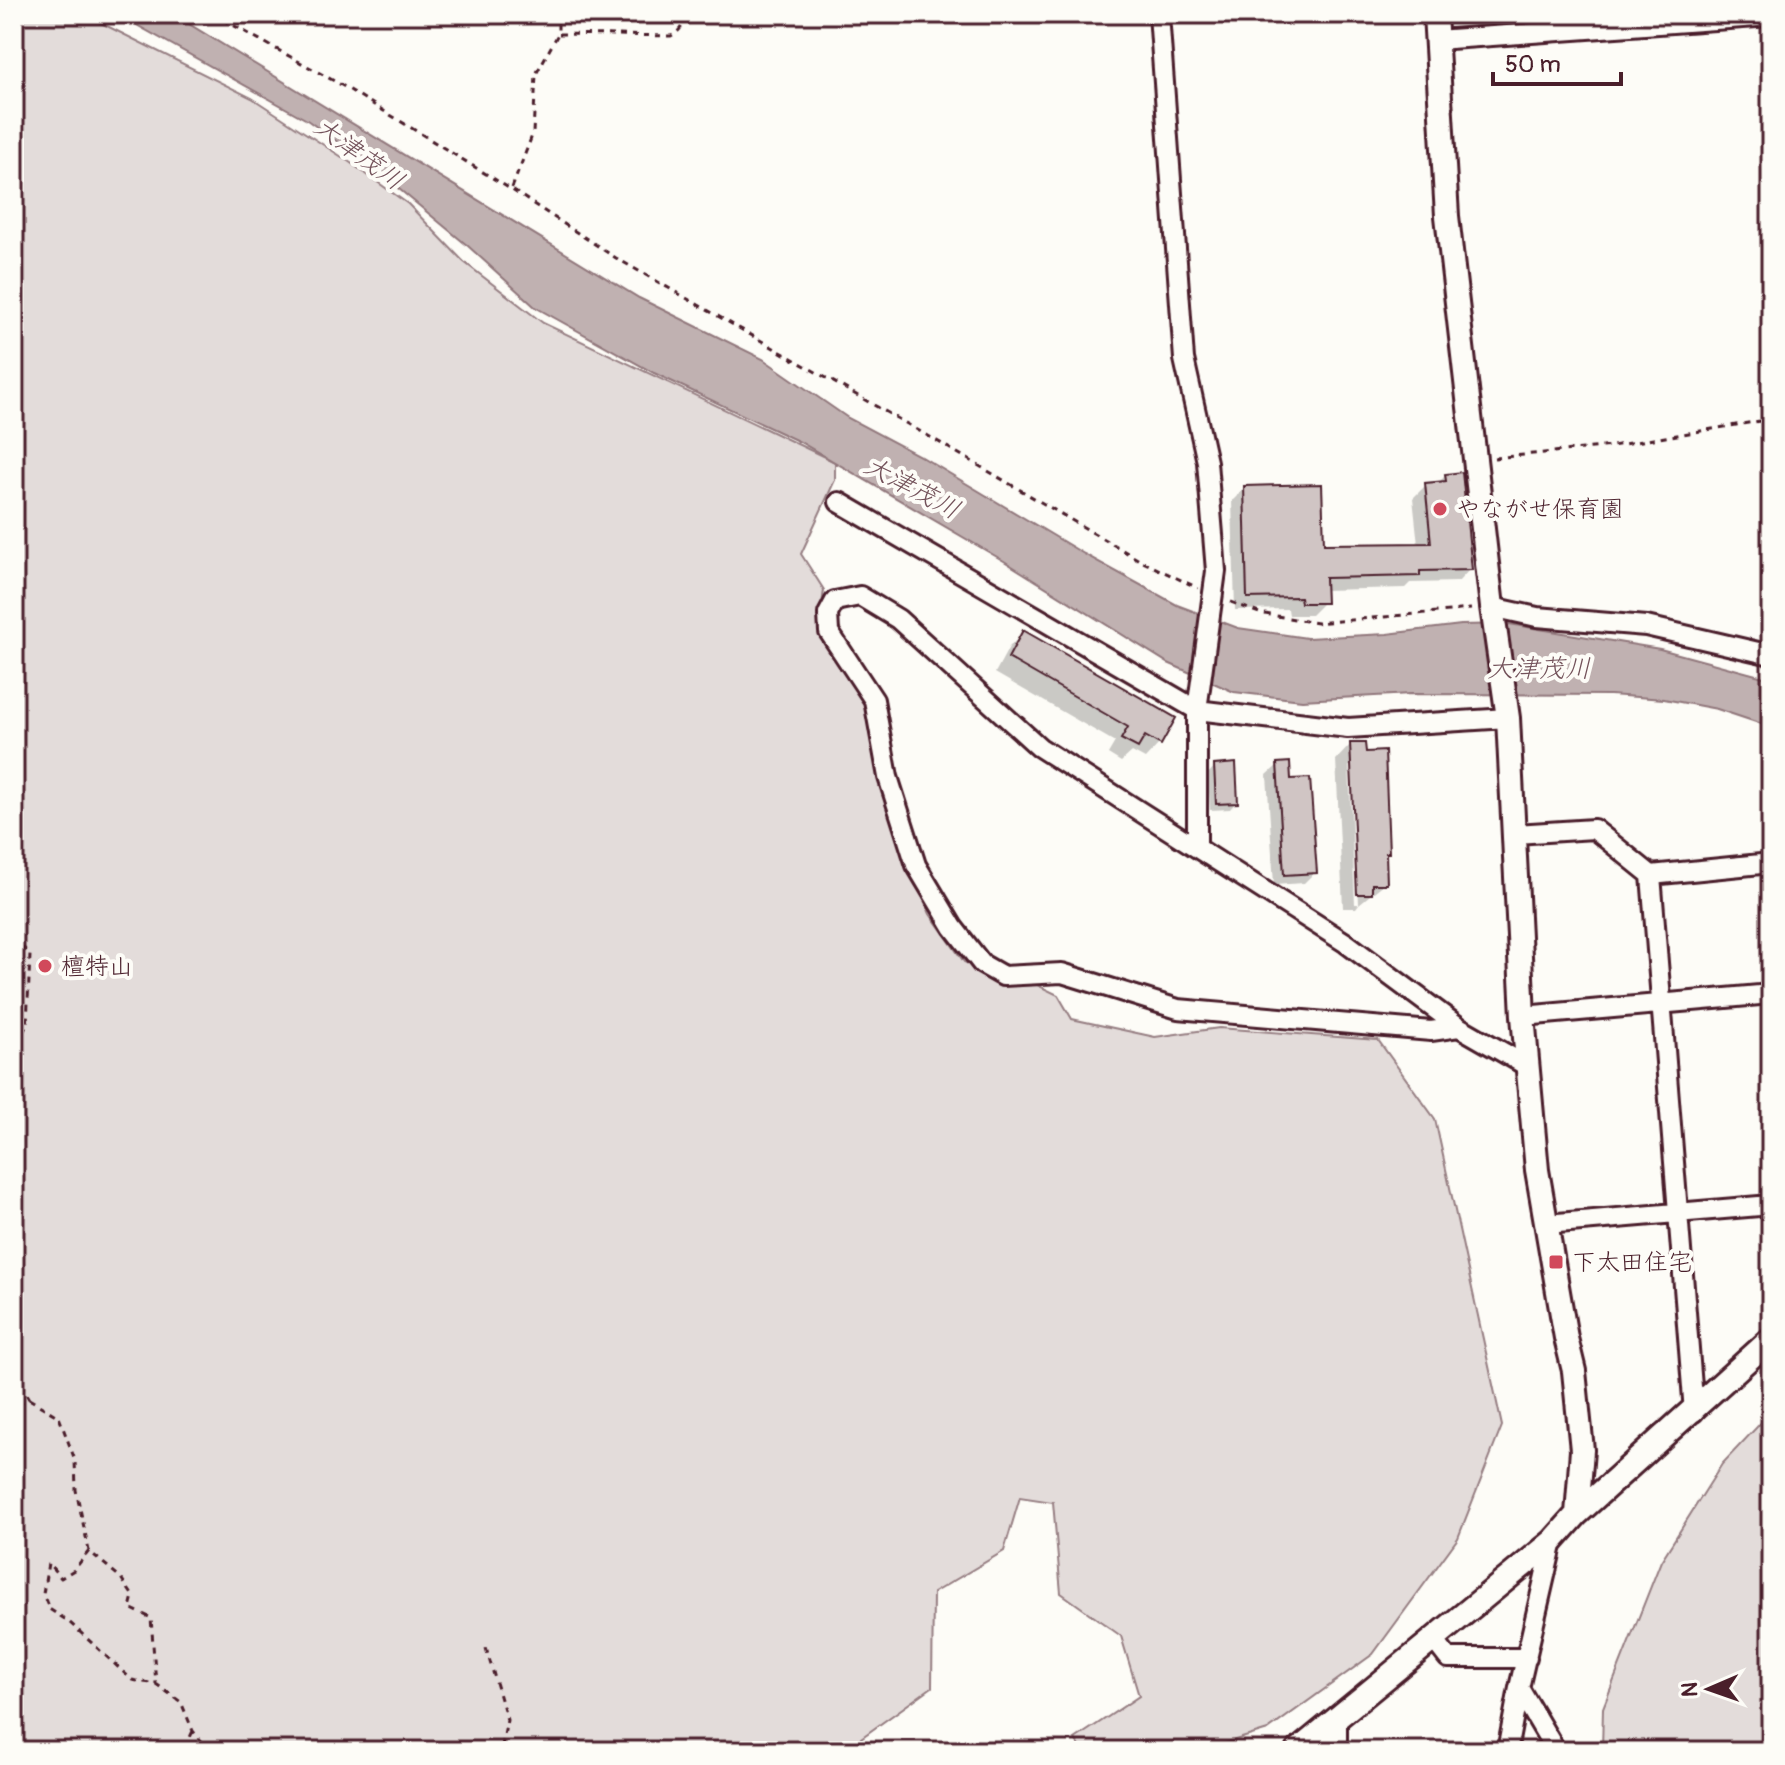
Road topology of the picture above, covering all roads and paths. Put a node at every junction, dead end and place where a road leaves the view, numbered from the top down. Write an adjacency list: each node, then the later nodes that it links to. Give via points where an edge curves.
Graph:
1 (213, 14): 10 (path, via 345,87)
2 (558, 14): 8 (path)
3 (683, 14): 8 (path, via 683,26 671,36)
4 (1159, 14): 14 (street, via 1184,359 1207,462 1216,571)
5 (1435, 14): 9 (street)
6 (1771, 16): 7 (street)
7 (1711, 17): 9 (street)
8 (558, 34): 10 (path, via 536,74 533,133)
9 (1436, 40): 12 (street, via 1447,216)
10 (512, 190): 14 (path, via 616,258 1141,561)
11 (1771, 419): 12 (path, via 1612,446)
12 (1475, 459): 15 (street)
13 (839, 502): 17 (street)
14 (1211, 595): 15 (path, via 1259,613 1317,623); 17 (street)
15 (1492, 607): 16 (street, via 1537,617 1646,626); 18 (street)
16 (1771, 655)
17 (1197, 710): 18 (street, via 1348,728); 20 (street)
18 (1508, 718): 19 (street)
19 (1515, 834): 22 (street, via 1594,829); 26 (street)
20 (1197, 845): 27 (street, via 1346,943); 27 (street, via 1039,747 898,619 860,596 835,601 828,614 829,632 874,700 888,777 916,865 982,964 1003,976 1062,973 1178,1009 1418,1030)
21 (1771, 863): 22 (street)
22 (1651, 875): 25 (street)
23 (14, 938): 28 (path, via 30,955 27,1025)
24 (1771, 994): 25 (street)
25 (1661, 1004): 26 (street); 31 (street)
26 (1523, 1016): 29 (street)
27 (1459, 1027): 29 (street)
28 (14, 1047)
29 (1527, 1066): 32 (street)
30 (1771, 1205): 31 (street)
31 (1676, 1212): 32 (street); 37 (street)
32 (1546, 1224): 38 (street, via 1574,1371 1582,1450)
33 (1771, 1339): 37 (street)
34 (14, 1374): 35 (path)
35 (29, 1399): 36 (path); 40 (path, via 59,1417 75,1460)
36 (14, 1407)
37 (1694, 1412): 38 (street)
38 (1577, 1514): 39 (street)
39 (1553, 1541): 41 (street); 43 (street)
40 (89, 1551): 44 (path, via 121,1578 133,1596 130,1608 151,1618); 44 (path, via 61,1578 48,1563 43,1594 49,1609 132,1680)
41 (1434, 1640): 43 (street, via 1448,1658); 46 (street)
42 (486, 1648): 50 (path, via 507,1720)
43 (1527, 1658): 45 (street)
44 (156, 1684): 47 (path, via 181,1702)
45 (1519, 1688): 53 (street); 54 (street)
46 (1337, 1718): 51 (street); 52 (street)
47 (193, 1731): 48 (path, via 186,1746); 49 (path)
48 (173, 1751)
49 (210, 1751)
50 (501, 1751)
51 (1297, 1751)
52 (1337, 1751)
53 (1507, 1751)
54 (1556, 1751)

